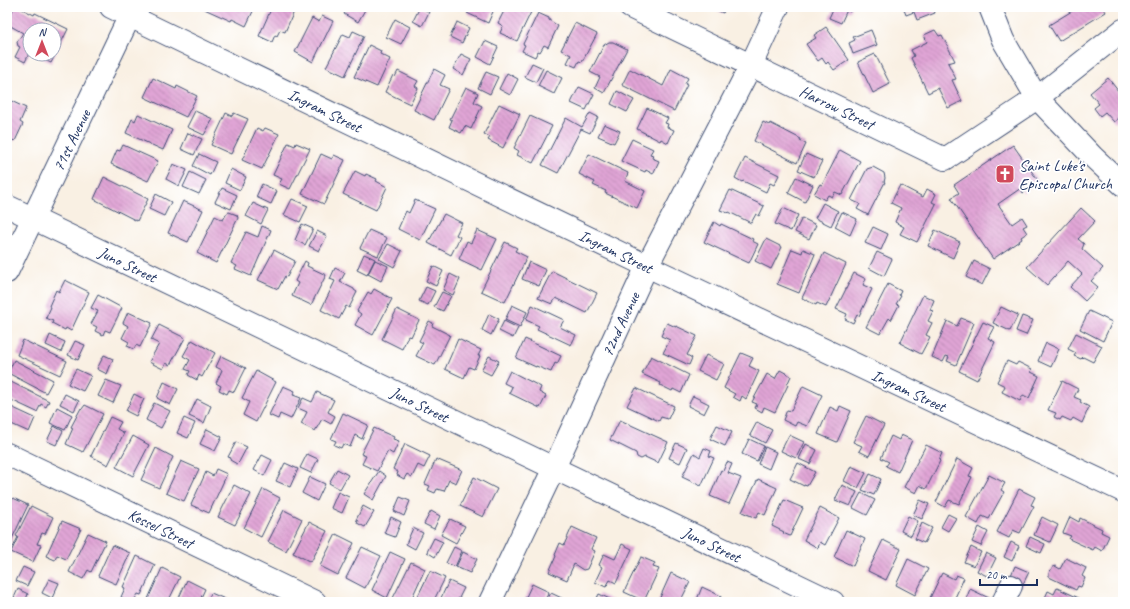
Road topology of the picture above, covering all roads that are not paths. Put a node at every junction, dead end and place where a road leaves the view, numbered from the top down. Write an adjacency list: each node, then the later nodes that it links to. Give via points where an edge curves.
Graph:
1 (630, 7): 6 (street, Harrow Street)
2 (778, 7): 6 (street, 72nd Avenue)
3 (990, 7): 7 (street, via 1003,40)
4 (125, 10): 10 (street, 71st Avenue); 11 (street, Ingram Street)
5 (1123, 30): 7 (street)
6 (751, 65): 7 (street, Harrow Street, via 945,159); 11 (street, 72nd Avenue)
7 (1037, 98): 8 (street, via 1092,157)
8 (1123, 185)
9 (7, 206): 10 (street, Juno Street)
10 (33, 218): 12 (street, 71st Avenue); 14 (street, Juno Street)
11 (647, 266): 14 (street, 72nd Avenue); 15 (street, Ingram Street)
12 (7, 272)
13 (7, 454): 16 (street, Kessel Street)
14 (554, 468): 17 (street, 72nd Avenue); 18 (street, Juno Street)
15 (1123, 491)
16 (315, 602)
17 (490, 602)
18 (833, 602)

